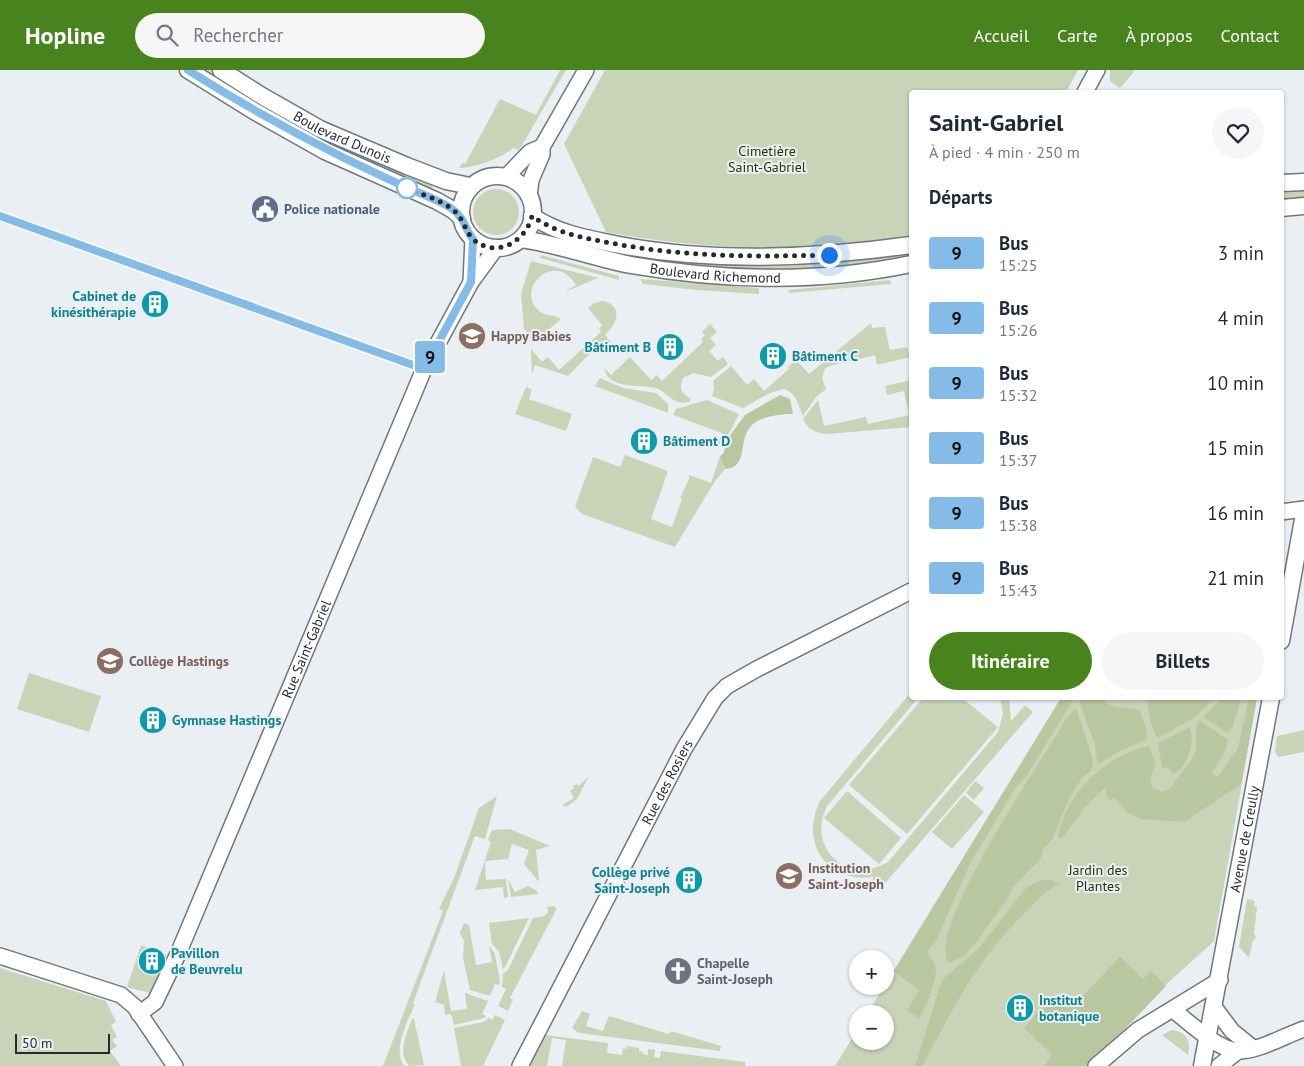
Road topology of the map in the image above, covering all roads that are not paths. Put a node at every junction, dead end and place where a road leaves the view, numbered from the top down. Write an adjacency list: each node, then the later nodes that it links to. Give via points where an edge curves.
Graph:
1 (188, 70): 15 (main road, Boulevard Dunois, via 324,150 438,201)
2 (221, 70): 10 (main road, Boulevard Dunois, via 320,129 446,181)
3 (586, 70): 6 (street)
4 (1097, 70): 5 (street)
5 (1086, 90)
6 (542, 147): 7 (street, via 530,152); 11 (street)
7 (506, 177): 10 (main road, via 487,178); 11 (main road)
8 (1304, 182): 9 (main road)
9 (1284, 183)
10 (470, 186): 15 (main road, via 462,203)
11 (529, 196): 14 (main road)
12 (1304, 206): 13 (main road)
13 (1284, 208)
14 (532, 216): 17 (main road); 18 (main road, Boulevard Richemond, via 556,230 588,239 692,254 740,257 829,255)
15 (462, 218): 16 (main road)
16 (473, 239): 19 (main road); 21 (street, Rue Saint-Gabriel)
17 (521, 239): 19 (main road); 20 (main road, Boulevard Richemond, via 621,263 706,275 806,277)
18 (909, 244)
19 (496, 248): 21 (street, Rue Saint-Gabriel)
20 (909, 264)
21 (471, 282): 32 (street, Rue Saint-Gabriel, via 424,369 178,954 155,1002)
22 (1304, 509): 23 (street)
23 (1284, 512)
24 (1304, 514): 26 (main road)
25 (909, 592): 38 (street, Rue des Rosiers, via 755,670 715,698 701,718)
26 (1284, 624)
27 (1271, 700): 29 (main road, Avenue de Creully)
28 (0, 956): 32 (street, via 121,995)
29 (1220, 980): 30 (main road, Avenue de Creully); 31 (street)
30 (1214, 1007): 34 (main road, Avenue de Creully); 35 (street, via 1232,1030)
31 (1173, 1010): 34 (street); 39 (street, via 1138,1030)
32 (139, 1014): 37 (street)
33 (1304, 1029): 35 (street)
34 (1208, 1037): 36 (street); 40 (main road, Avenue de Creully)
35 (1253, 1048): 36 (street)
36 (1238, 1051): 41 (street)
37 (175, 1066)
38 (520, 1066)
39 (1096, 1066)
40 (1202, 1066)
41 (1219, 1066)

